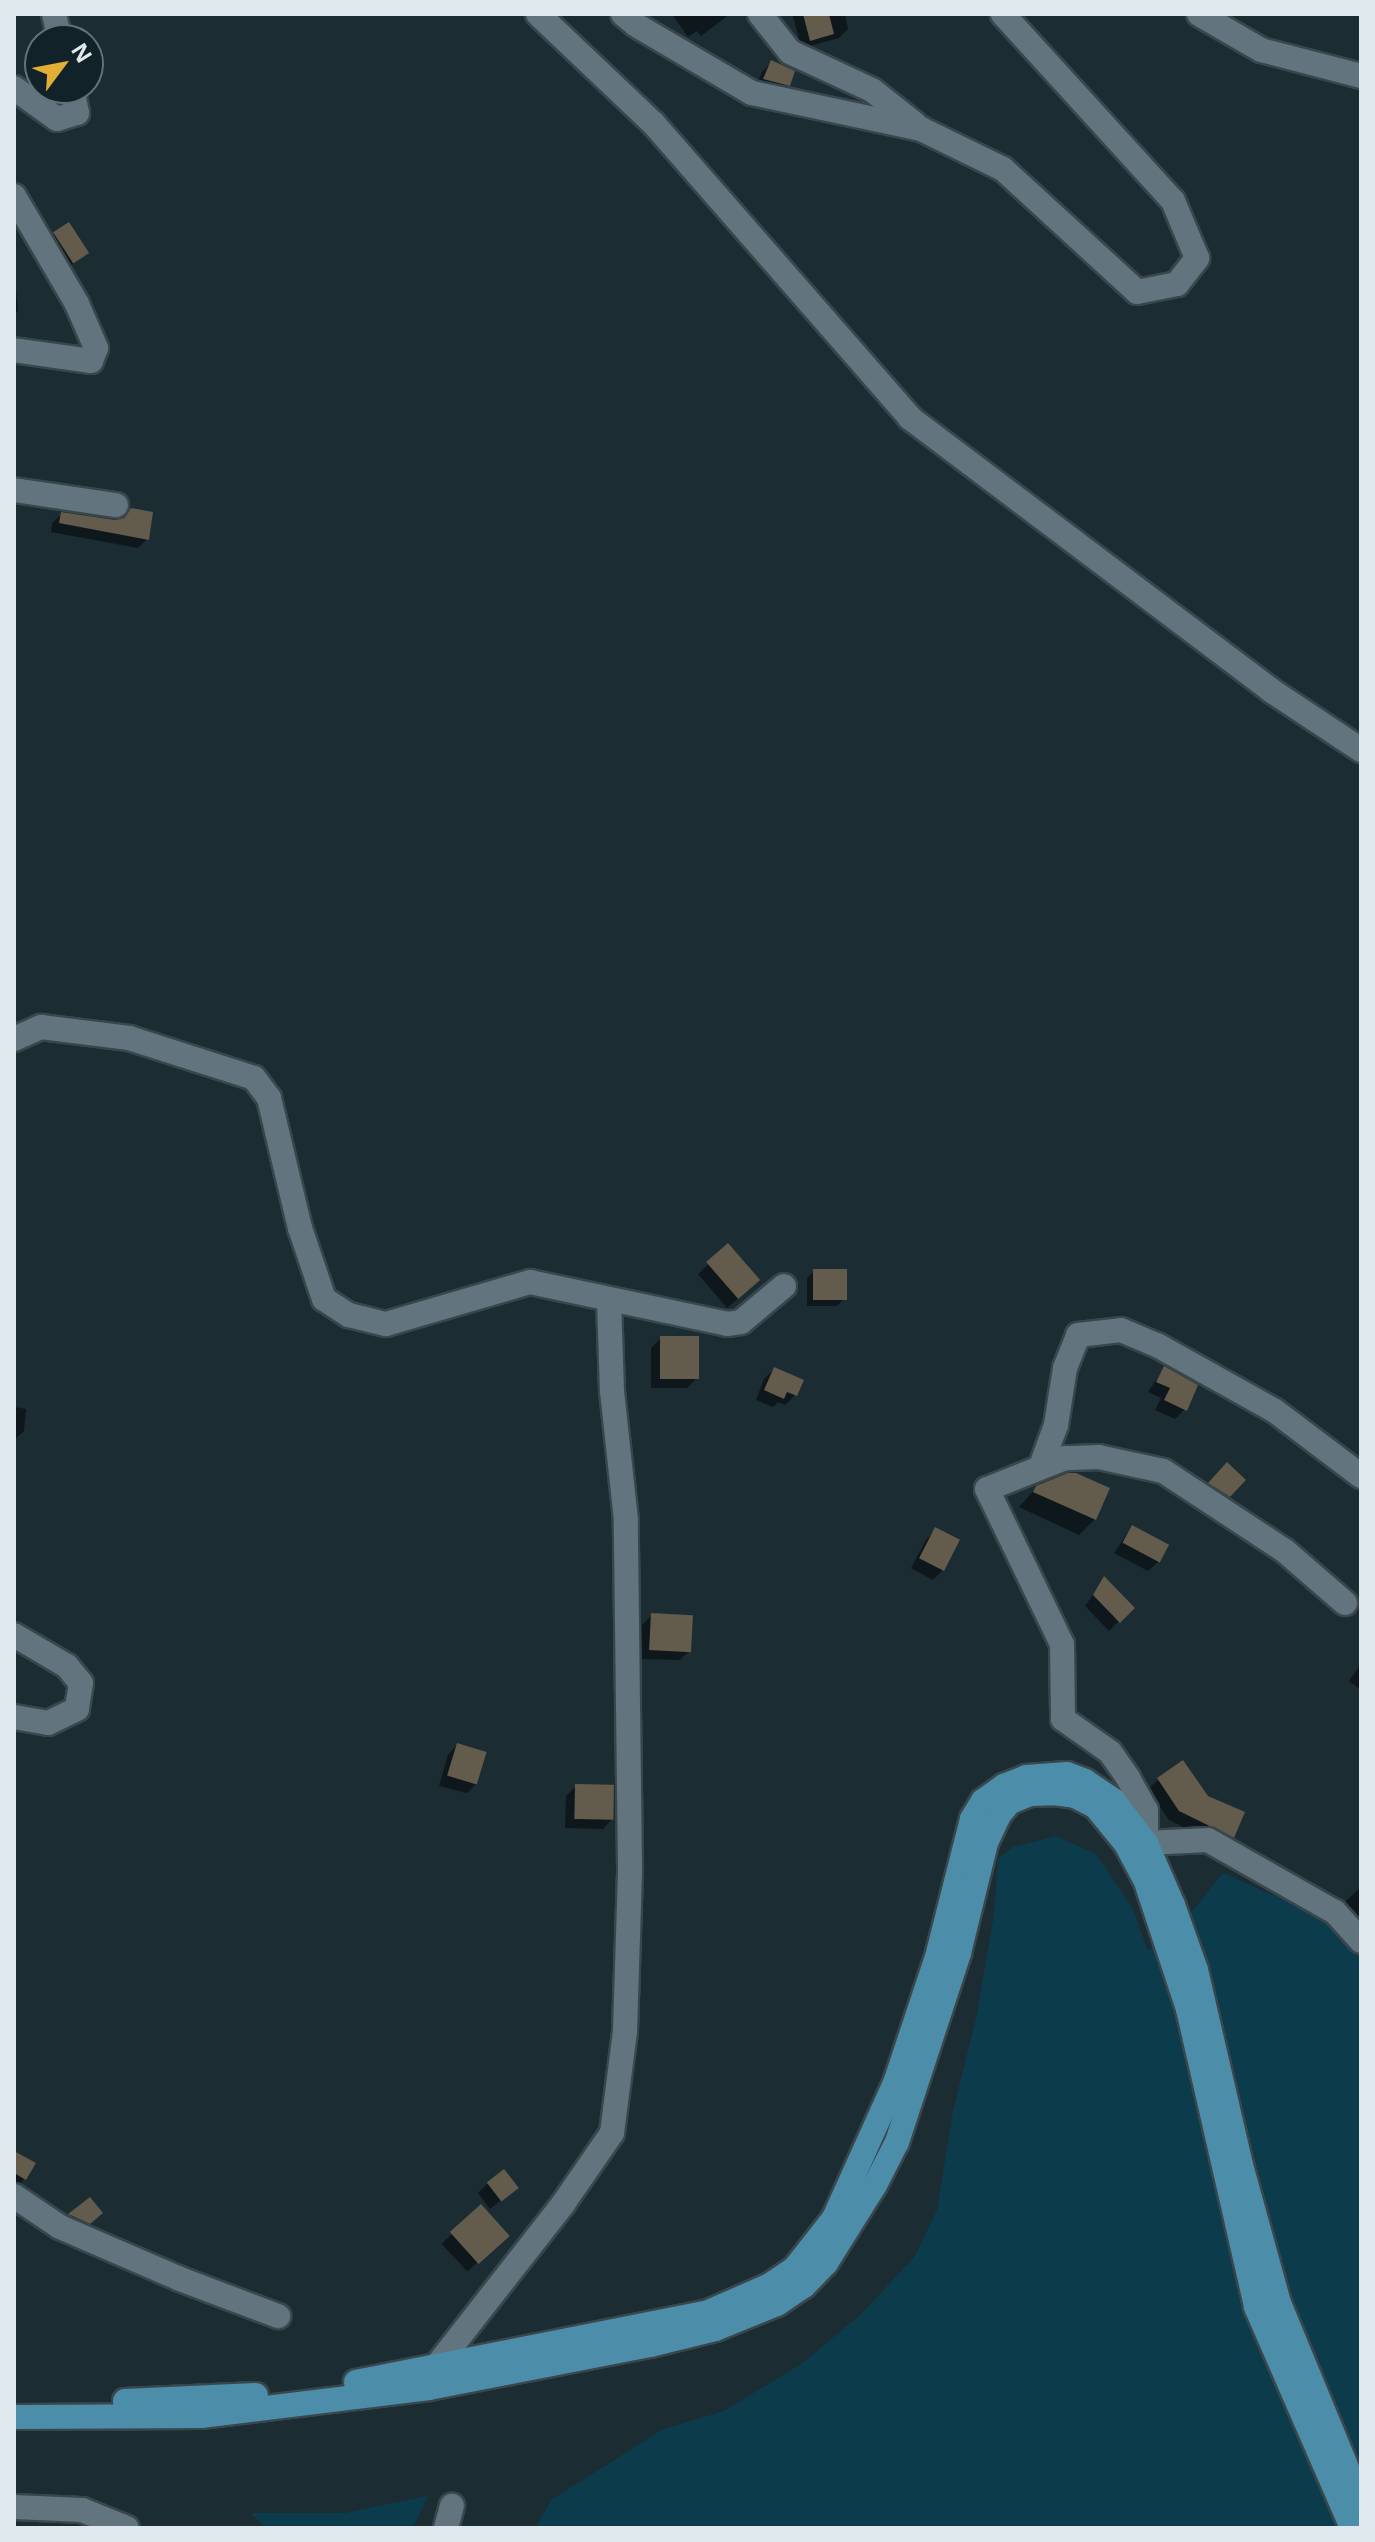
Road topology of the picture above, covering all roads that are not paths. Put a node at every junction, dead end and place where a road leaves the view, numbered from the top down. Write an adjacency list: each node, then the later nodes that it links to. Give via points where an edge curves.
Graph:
1 (538, 14): 14 (street, via 653,123 910,418 1272,691)
2 (623, 14): 9 (street, via 752,93)
3 (760, 14): 9 (street, via 790,52 872,90)
4 (1003, 14): 9 (street, via 1173,201 1197,258 1177,284 1137,292 1003,169)
5 (1199, 14): 6 (street, via 1261,50)
6 (1361, 76)
7 (36, 104): 8 (street, via 57,119 77,113)
8 (75, 104)
9 (921, 129)
10 (14, 196): 11 (street, via 77,304 96,348 91,361)
11 (14, 350)
12 (14, 490): 13 (street)
13 (116, 505)
14 (1361, 750)
15 (14, 1039): 17 (street, via 41,1027 129,1038 254,1078 269,1098 300,1228 324,1299 349,1315 386,1324 530,1282)
16 (784, 1286): 17 (street, via 741,1322 727,1324)
17 (609, 1301): 27 (street, via 626,1520 630,1868 625,2031 612,2133)
18 (1041, 1466): 19 (street, via 1078,1335 1121,1330 1168,1350 1275,1411); 20 (street, via 1065,1458 1099,1457 1163,1471 1285,1551); 23 (street, via 987,1489 1062,1644 1063,1719 1110,1752 1128,1778 1146,1810)
19 (1361, 1476)
20 (1345, 1603)
21 (14, 1635): 22 (street, via 67,1666 81,1683 77,1709 48,1723)
22 (14, 1717)
23 (1146, 1843): 24 (street, via 1208,1840 1335,1912); 27 (main road, via 1113,1800 1067,1774 1026,1777 983,1801 972,1819 937,1957 895,2083 834,2218 795,2268 706,2313); 30 (main road, via 1196,1970 1279,2303)
24 (1361, 1941)
25 (16, 2202): 26 (street, via 60,2227)
26 (278, 2316)
27 (435, 2368): 28 (main road, via 260,2394)
28 (14, 2401)
29 (14, 2417): 33 (main road, via 201,2416 429,2388 650,2345 715,2329 777,2304 826,2263 897,2142 959,1953 986,1843 999,1815 1010,1802 1054,1793 1095,1806 1126,1844 1145,1879 1188,2009 1256,2307)
30 (1361, 2502)
31 (14, 2507): 32 (street, via 82,2510)
32 (127, 2528)
33 (1352, 2528)

